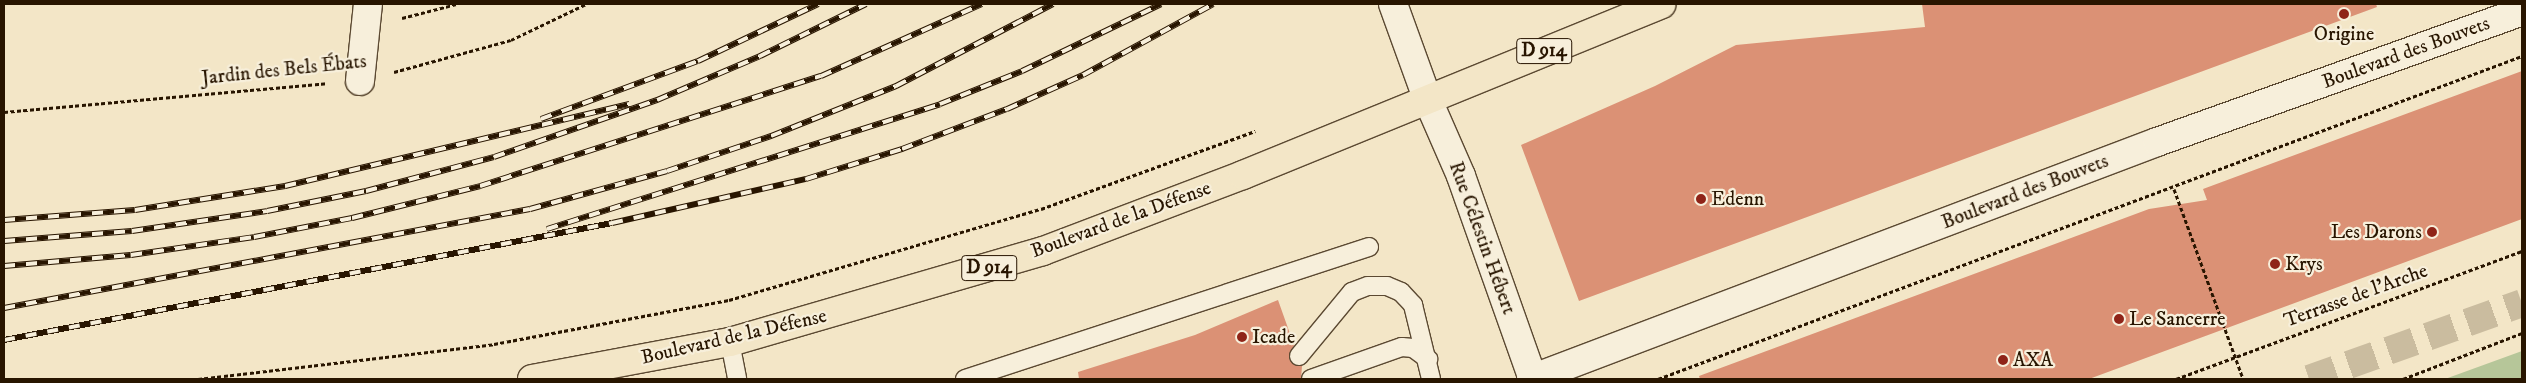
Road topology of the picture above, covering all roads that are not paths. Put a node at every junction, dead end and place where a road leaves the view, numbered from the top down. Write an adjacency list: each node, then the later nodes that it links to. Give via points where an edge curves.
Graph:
1 (1393, 4): 6 (main road, Rue Célestin Hébert)
2 (1661, 4): 6 (main road, Boulevard de la Défense / D 914)
3 (2522, 11): 16 (main road, Boulevard des Bouvets, via 2157,142)
4 (367, 16): 5 (main road)
5 (360, 81)
6 (1427, 98): 8 (main road, Boulevard de la Défense / D 914, via 1243,175 1043,251); 16 (main road, Rue Célestin Hébert, via 1461,176)
7 (1368, 247): 13 (lane)
8 (730, 342): 11 (main road, Boulevard de la Défense / D 914); 12 (lane)
9 (1299, 356): 10 (lane, via 1352,292 1368,286 1387,286 1401,292 1413,305)
10 (1428, 359): 14 (lane, via 1413,348 1402,347); 15 (lane)
11 (532, 379)
12 (737, 379)
13 (965, 379)
14 (1311, 379)
15 (1430, 379)
16 (1532, 379)

